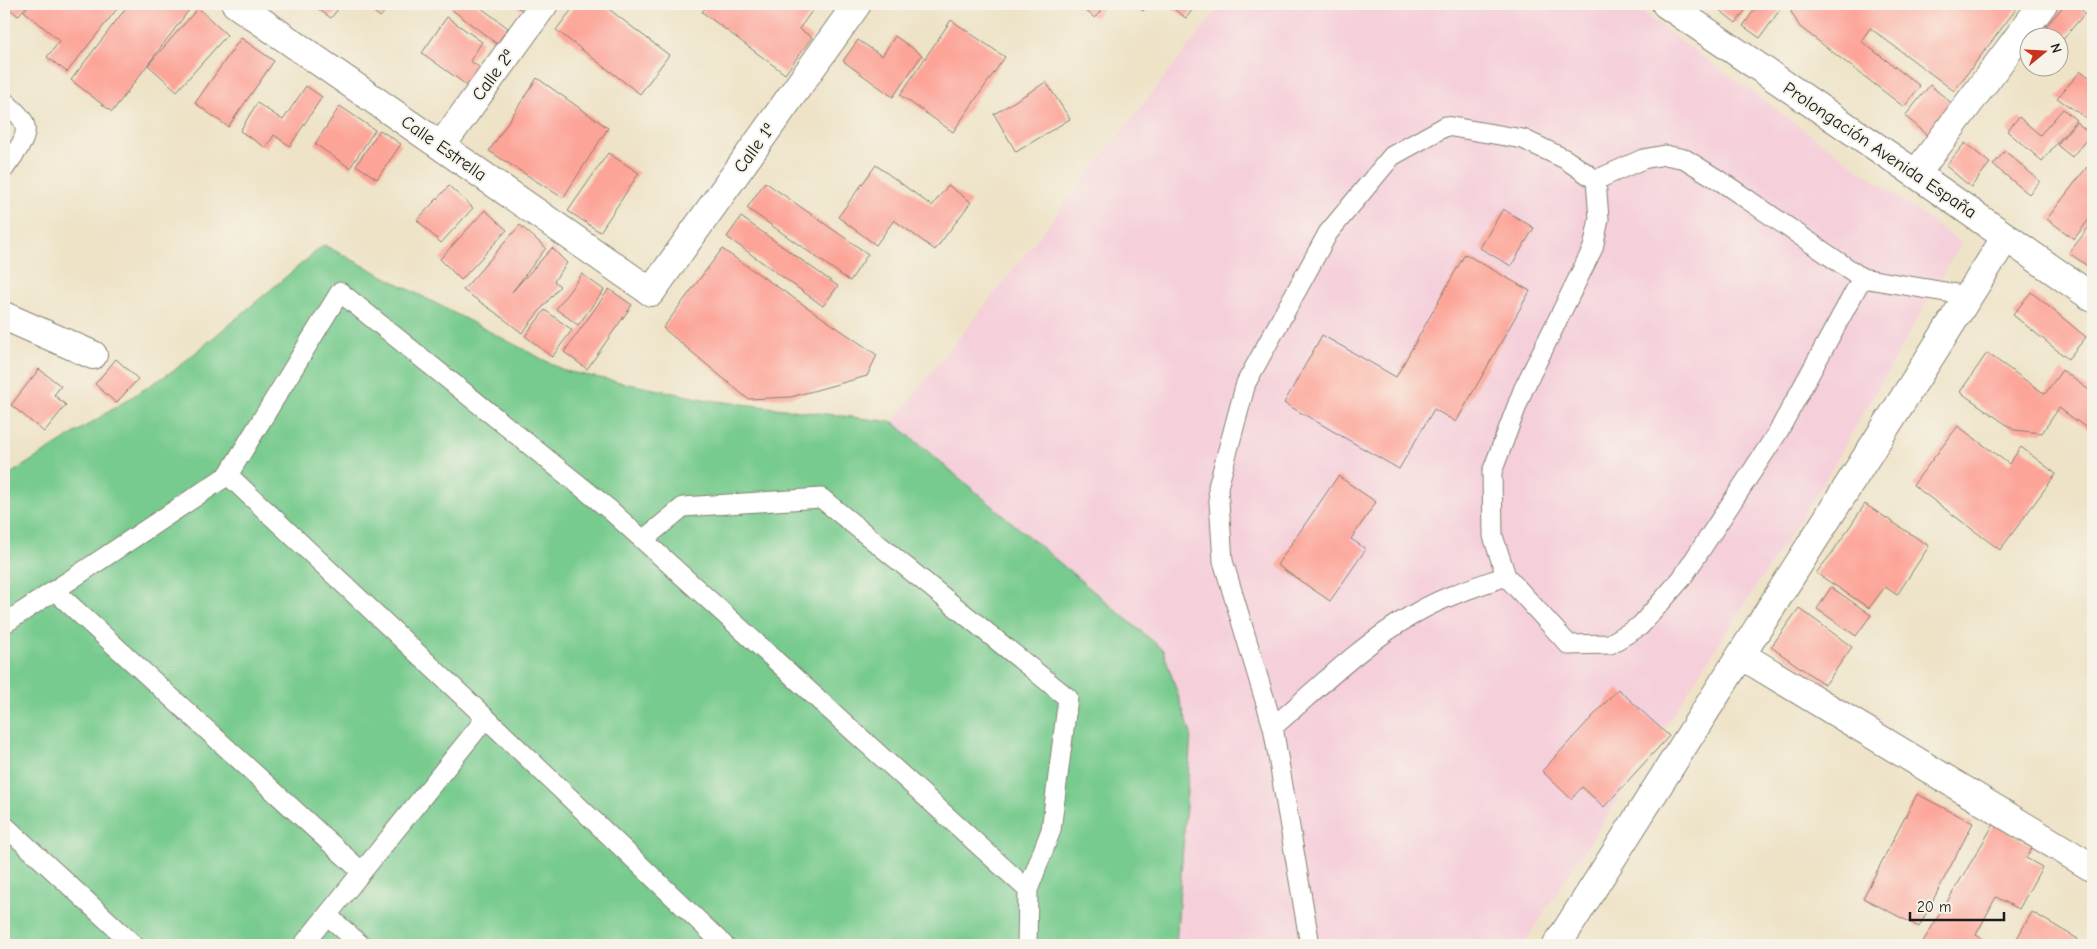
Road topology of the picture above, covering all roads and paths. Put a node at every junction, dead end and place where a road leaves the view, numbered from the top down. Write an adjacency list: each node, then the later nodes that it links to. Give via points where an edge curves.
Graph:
1 (236, 4): 7 (street, Calle Estrella)
2 (544, 4): 7 (street, Calle 2ª)
3 (857, 4): 13 (street, Calle 1ª)
4 (1666, 4): 9 (street, Prolongación Avenida España)
5 (2043, 4): 9 (street)
6 (4, 101): 8 (lane, via 22,119 26,129 24,139)
7 (441, 146): 13 (street, Calle Estrella)
8 (4, 169)
9 (1916, 174): 11 (street, Prolongación Avenida España)
10 (1596, 180): 12 (lane, via 1643,159 1665,155 1685,159); 20 (lane, via 1599,219 1593,248 1524,390 1492,472 1493,536); 25 (lane, via 1523,139 1446,126 1392,156 1328,234 1246,383 1218,487 1223,561)
11 (2006, 237): 14 (street); 15 (street, Prolongación Avenida España)
12 (1862, 278): 14 (lane); 20 (lane, via 1778,432 1682,578 1640,626 1610,644 1569,645)
13 (652, 292)
14 (1969, 296): 23 (street)
15 (2093, 298)
16 (4, 316): 17 (street)
17 (93, 355)
18 (228, 475): 19 (lane, via 340,292); 21 (lane); 24 (lane)
19 (643, 540): 29 (lane); 29 (lane, via 683,507 821,498 1068,698 1051,830)
20 (1506, 576): 25 (lane, via 1467,589 1414,614 1355,656)
21 (55, 591): 22 (lane); 28 (lane)
22 (4, 624)
23 (1741, 655): 27 (street); 37 (street)
24 (486, 718): 28 (lane); 34 (lane)
25 (1273, 727): 36 (lane)
26 (4, 824): 31 (lane)
27 (2093, 868)
28 (362, 872): 30 (lane)
29 (1028, 890): 35 (lane)
30 (327, 915): 32 (lane); 33 (lane)
31 (134, 945)
32 (303, 945)
33 (362, 945)
34 (724, 945)
35 (1027, 945)
36 (1310, 945)
37 (1557, 945)

